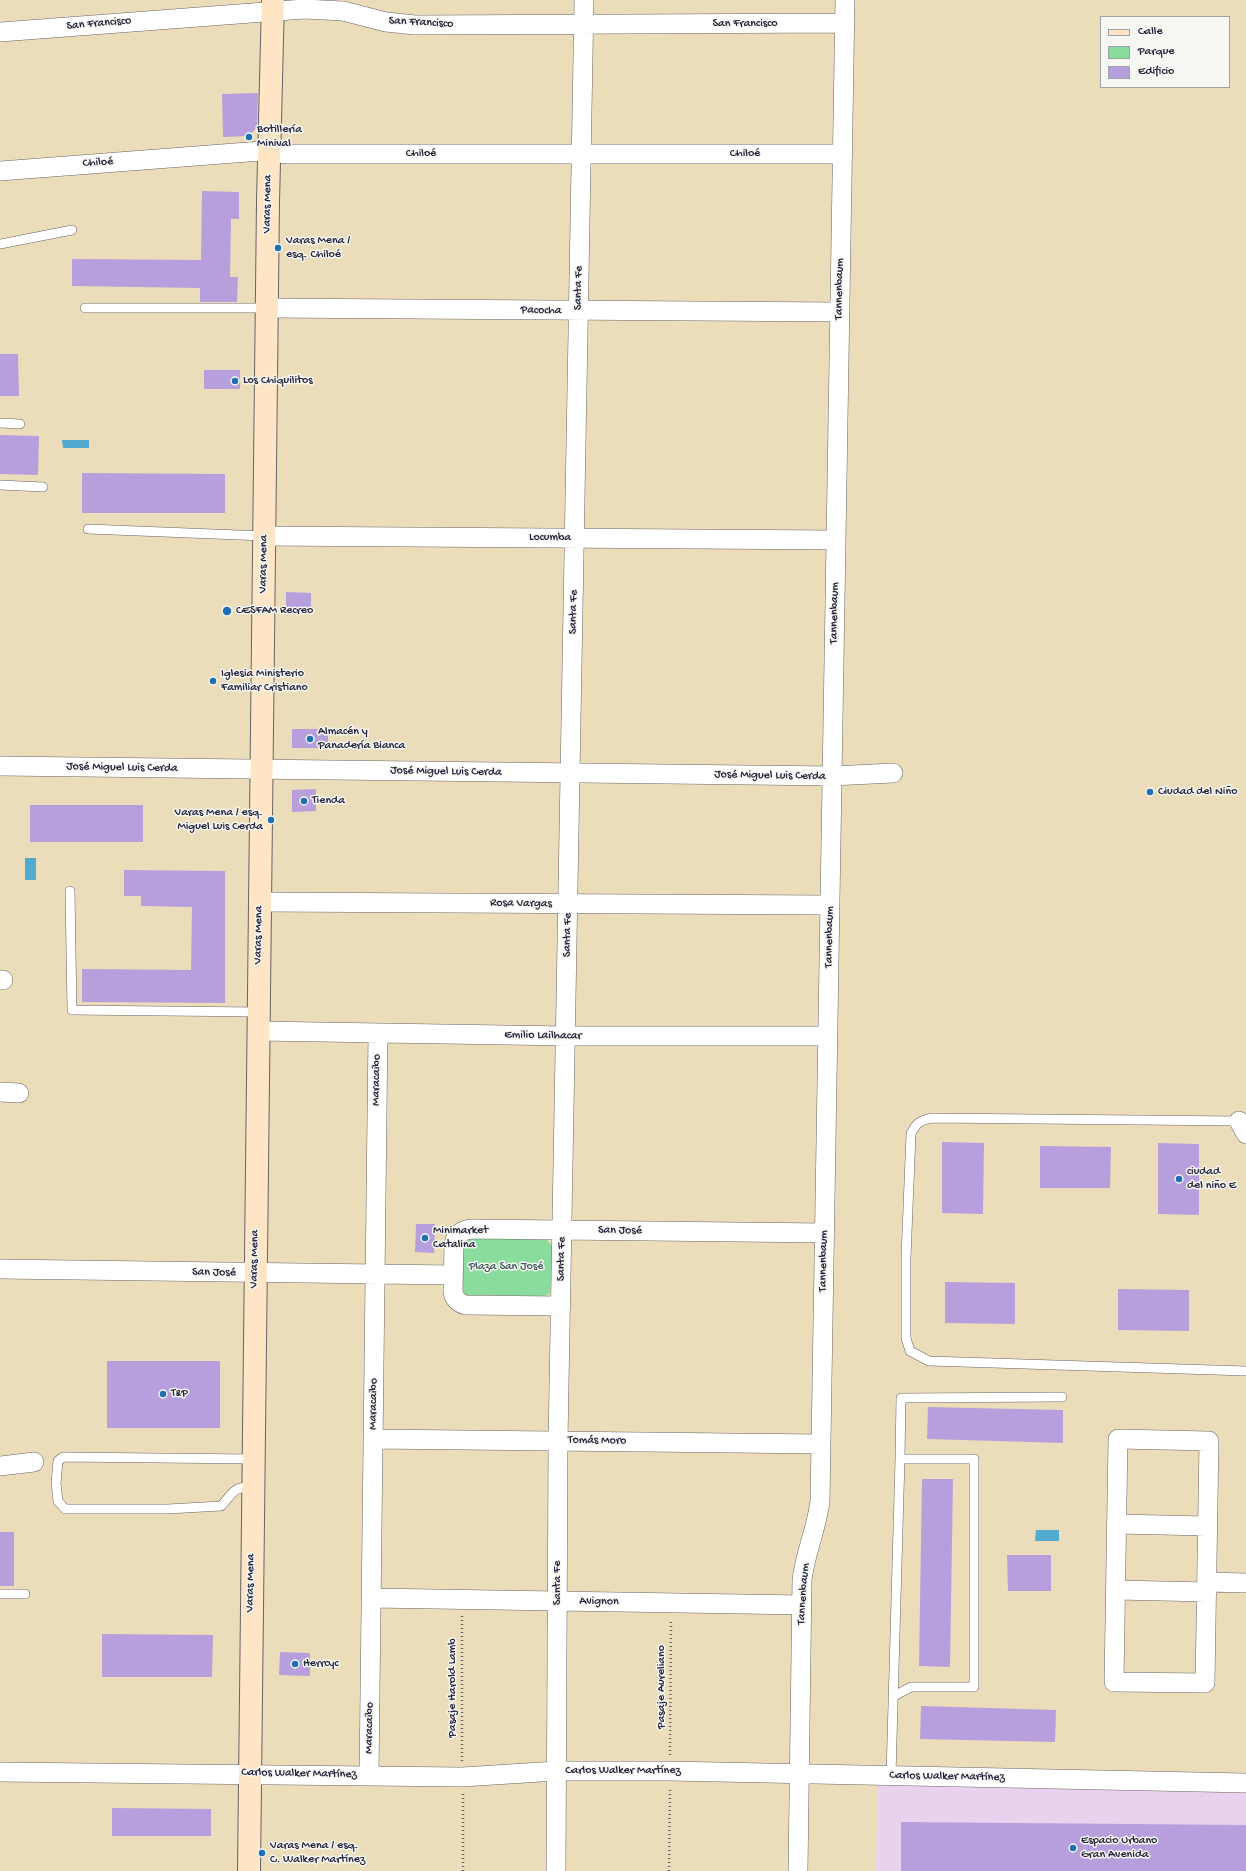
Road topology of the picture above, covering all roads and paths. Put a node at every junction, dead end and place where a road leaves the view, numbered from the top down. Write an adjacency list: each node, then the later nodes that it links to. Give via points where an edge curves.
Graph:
1 (584, 0): 5 (street, Santa Fe)
2 (845, 0): 4 (street, Tannenbaum)
3 (272, 5): 5 (street, San Francisco, via 343,11 386,22 415,25); 6 (street, San Francisco); 7 (street, Varas Mena)
4 (845, 23): 5 (street, San Francisco); 9 (street, Tannenbaum)
5 (584, 25): 8 (street, Santa Fe)
6 (0, 32)
7 (269, 152): 8 (street, Chiloé); 10 (street, Chiloé, via 261,150); 14 (street, Varas Mena)
8 (582, 154): 9 (street, Chiloé); 15 (street, Santa Fe)
9 (843, 154): 16 (street, Tannenbaum)
10 (0, 171)
11 (72, 230): 12 (lane)
12 (0, 244)
13 (85, 308): 14 (lane)
14 (267, 308): 15 (street, Pacocha); 22 (street, Varas Mena)
15 (579, 311): 16 (street, Pacocha); 23 (street, Santa Fe)
16 (840, 312): 24 (street, Tannenbaum)
17 (0, 423): 18 (lane)
18 (20, 424)
19 (0, 485): 20 (lane)
20 (43, 488)
21 (88, 529): 22 (lane)
22 (264, 536): 23 (street, Locumba); 26 (street, Varas Mena)
23 (575, 538): 24 (street, Locumba); 28 (street, Santa Fe)
24 (836, 540): 29 (street, Tannenbaum)
25 (0, 766): 26 (street, José Miguel Luis Cerda)
26 (261, 770): 28 (street, José Miguel Luis Cerda); 31 (street, Varas Mena)
27 (893, 773): 29 (street, José Miguel Luis Cerda)
28 (571, 774): 29 (street, José Miguel Luis Cerda); 32 (street, Santa Fe)
29 (832, 776): 33 (street, Tannenbaum)
30 (70, 891): 34 (lane, via 72,1010)
31 (260, 902): 32 (street, Rosa Vargas); 34 (street, Varas Mena)
32 (569, 904): 33 (street, Rosa Vargas); 36 (street, Santa Fe)
33 (830, 905): 37 (street, Tannenbaum)
34 (258, 1022): 35 (street, Emilio Lailhacar); 44 (street, Varas Mena)
35 (378, 1033): 36 (street, Emilio Lailhacar); 45 (street, Maracaibo)
36 (567, 1036): 37 (street, Emilio Lailhacar); 41 (street, Santa Fe)
37 (828, 1036): 42 (street, Tannenbaum)
38 (0, 1092): 39 (street)
39 (19, 1092)
40 (1243, 1127): 48 (lane, via 933,1118 922,1120 916,1124 911,1134 906,1338 910,1351 928,1361)
41 (563, 1230): 42 (street, San José); 46 (street, San José, via 465,1230 455,1240); 47 (street, Santa Fe)
42 (825, 1233): 52 (street, Tannenbaum)
43 (0, 1269): 44 (street, San José)
44 (255, 1274): 45 (street, San José); 53 (street, Varas Mena)
45 (376, 1274): 46 (street, San José); 50 (street, Maracaibo)
46 (453, 1275): 47 (street, San José, via 454,1296 463,1304)
47 (562, 1306): 51 (street, Santa Fe)
48 (1246, 1371)
49 (1062, 1396): 54 (lane, via 902,1398)
50 (374, 1439): 51 (street, Tomás Moro); 65 (street, Maracaibo)
51 (558, 1441): 52 (street, Tomás Moro); 67 (street, Santa Fe)
52 (821, 1444): 69 (street, Tannenbaum, via 819,1511 804,1566)
53 (253, 1459): 57 (street, Varas Mena); 57 (lane, via 63,1457 58,1461 56,1483 58,1501 65,1509 221,1506 238,1487)
54 (900, 1459): 70 (lane); 70 (lane, via 974,1459 974,1686 911,1687)
55 (34, 1462): 56 (street)
56 (0, 1466)
57 (252, 1486): 73 (street, Varas Mena)
58 (1116, 1524): 59 (street); 59 (street, via 1118,1439 1201,1440 1209,1441); 62 (street)
59 (1207, 1526): 61 (street)
60 (1246, 1583): 61 (street)
61 (1207, 1587): 62 (street); 62 (street, via 1205,1683 1114,1682)
62 (1116, 1590)
63 (0, 1594): 64 (lane)
64 (25, 1594)
65 (372, 1598): 66 (street, Avignon); 75 (street, Maracaibo)
66 (462, 1600): 67 (street, Avignon); 79 (path, Pasaje Harold Lamb)
67 (558, 1601): 68 (street, Avignon); 71 (street, Santa Fe)
68 (671, 1603): 69 (street, Avignon); 77 (path, Pasaje Aureliano)
69 (802, 1605): 74 (street, Tannenbaum)
70 (894, 1696): 76 (lane)
71 (557, 1771): 77 (street, Carlos Walker Martínez); 79 (street, Carlos Walker Martínez); 82 (street, Santa Fe)
72 (0, 1772): 73 (street, Carlos Walker Martínez)
73 (249, 1774): 75 (street, Carlos Walker Martínez); 80 (street, Varas Mena)
74 (799, 1774): 76 (street, Carlos Walker Martínez); 77 (street, Carlos Walker Martínez); 84 (street, Tannenbaum)
75 (370, 1775): 79 (street, Carlos Walker Martínez)
76 (891, 1776): 78 (street, Carlos Walker Martínez)
77 (670, 1778): 83 (path, Pasaje Aureliano)
78 (1246, 1783)
79 (463, 1784): 81 (path, Pasaje Harold Lamb)
80 (249, 1871)
81 (463, 1871)
82 (556, 1871)
83 (669, 1871)
84 (798, 1871)

